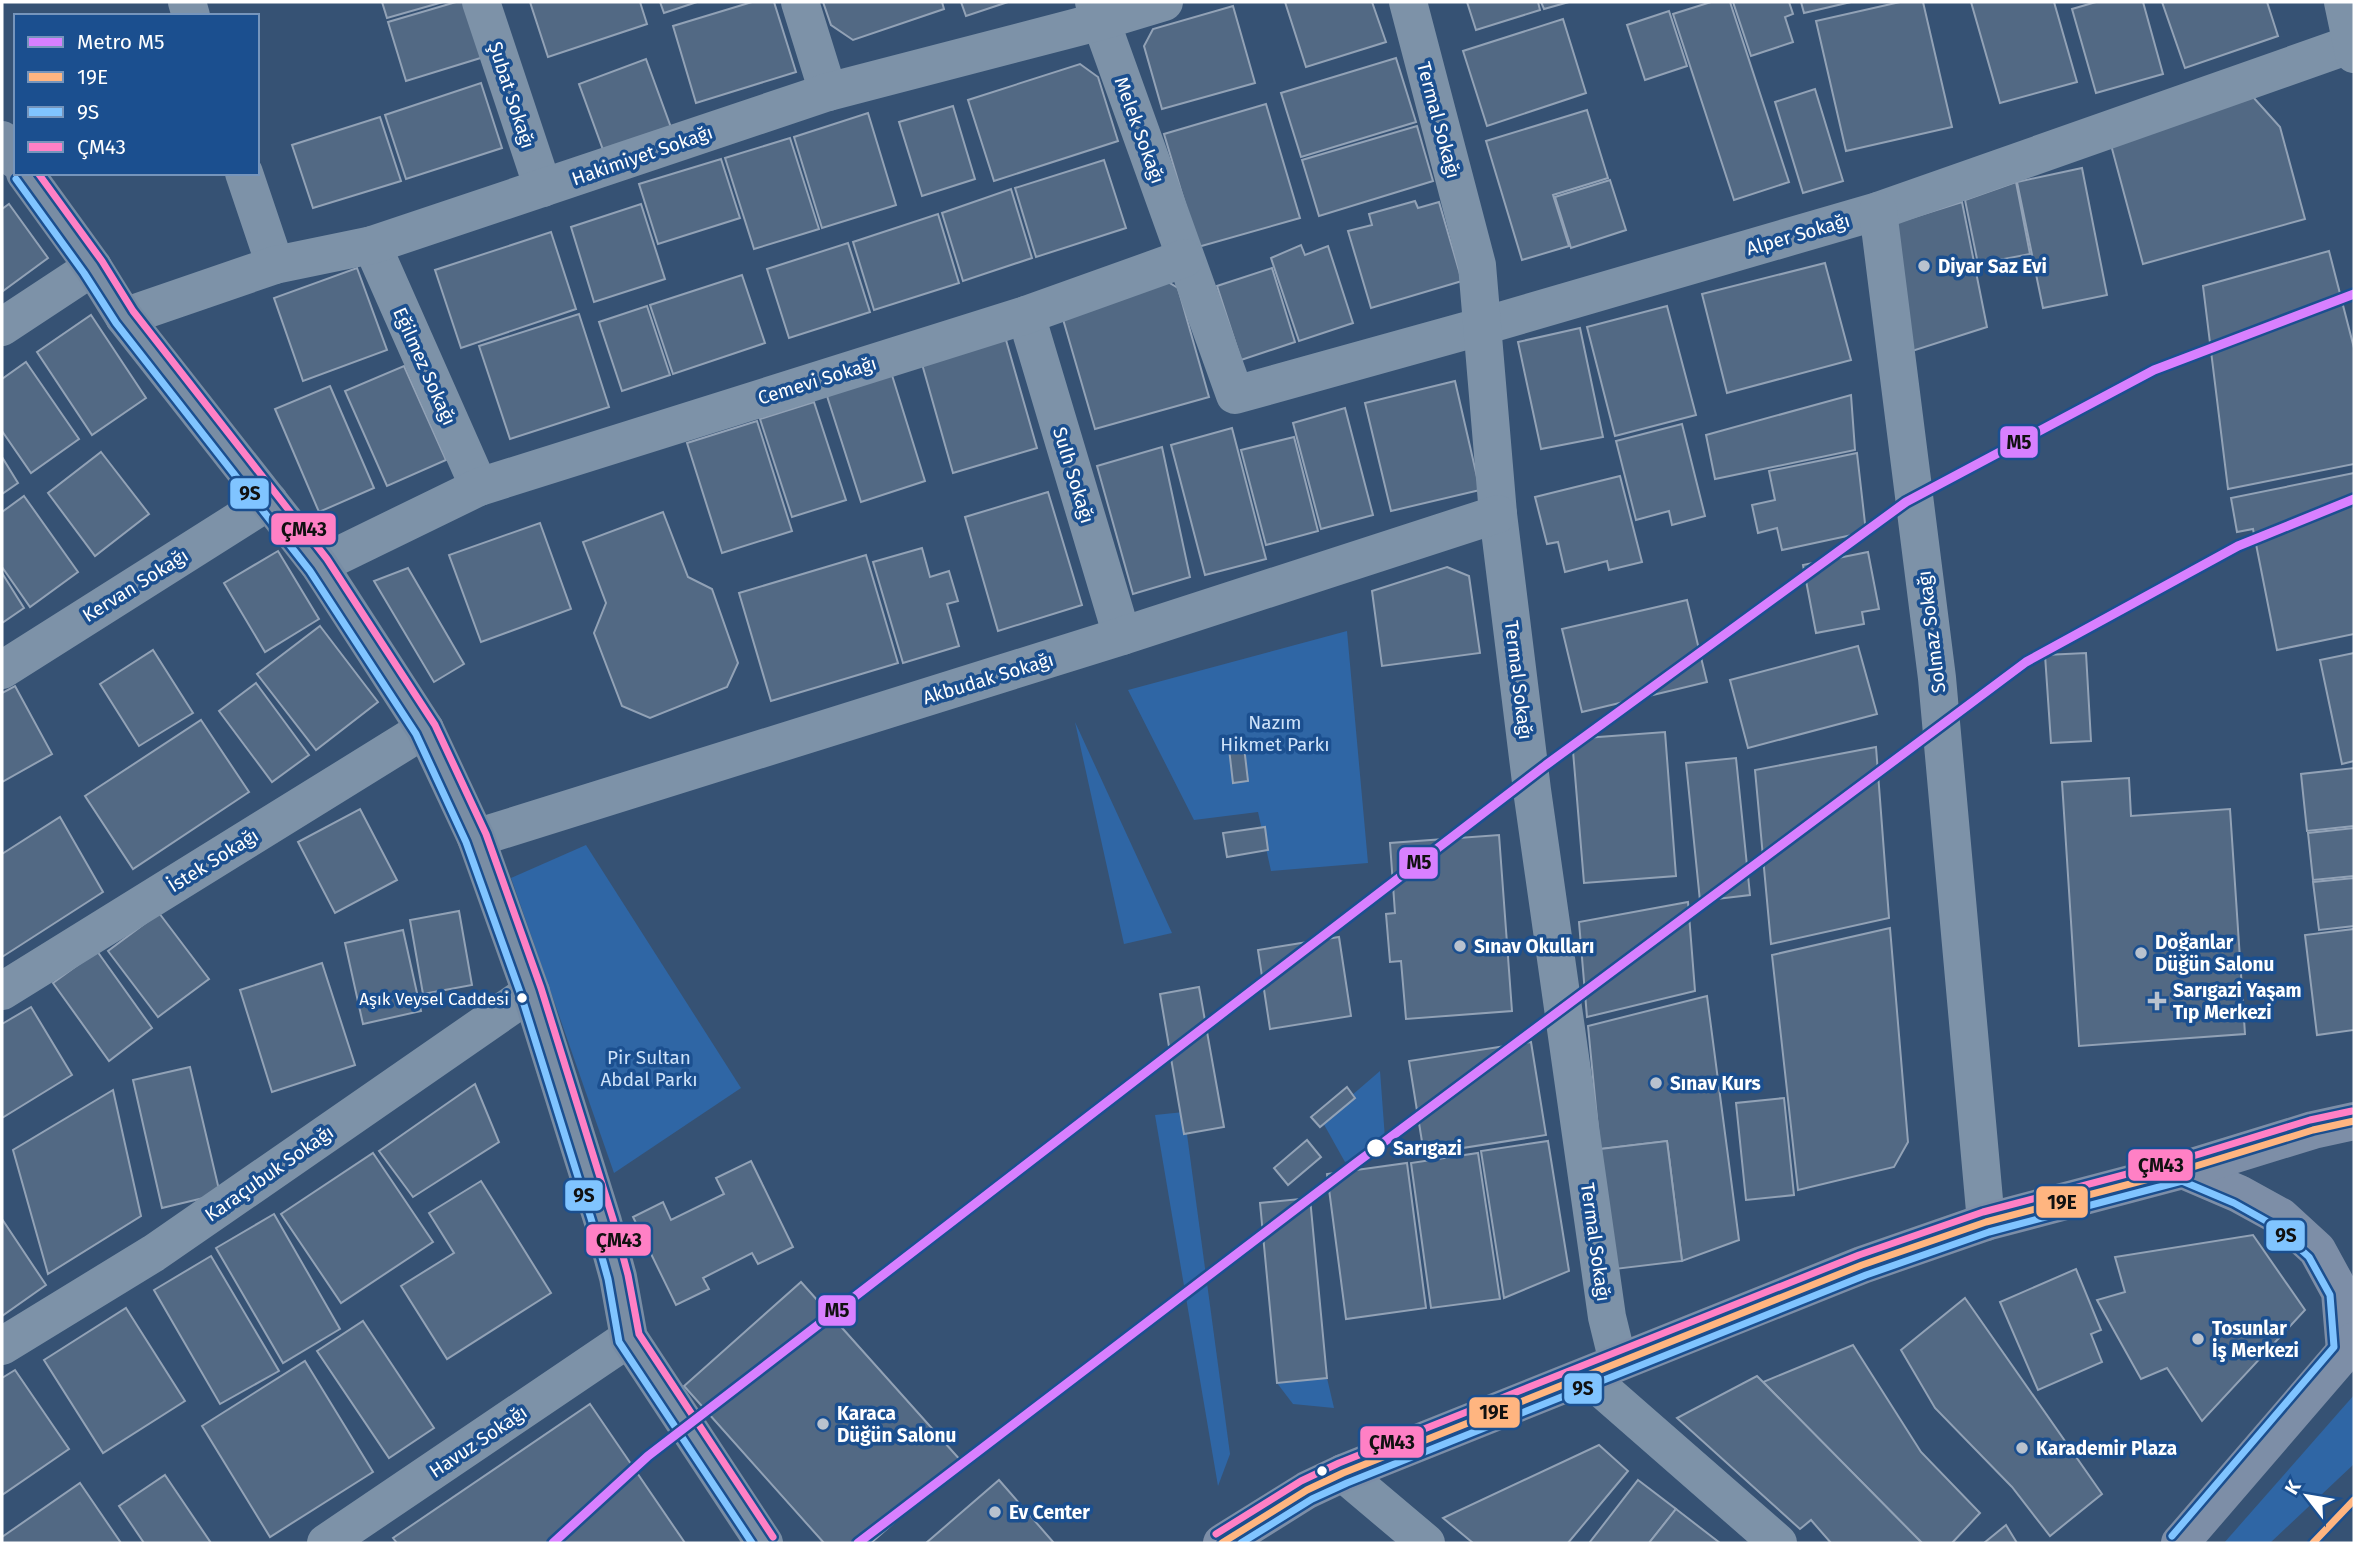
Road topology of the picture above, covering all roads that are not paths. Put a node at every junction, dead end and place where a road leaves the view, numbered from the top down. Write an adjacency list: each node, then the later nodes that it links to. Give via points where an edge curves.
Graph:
1 (481, 2): 13 (street, Şubat Sokağı)
2 (800, 2): 8 (street)
3 (1164, 2): 6 (street, Hakimiyet Sokağı)
4 (1408, 2): 21 (street, Termal Sokağı, via 1476,265)
5 (2343, 2): 7 (street)
6 (1098, 12): 8 (street, Hakimiyet Sokağı); 16 (street, Melek Sokağı)
7 (2353, 49): 14 (street, Alper Sokağı)
8 (828, 92): 13 (street, Hakimiyet Sokağı)
9 (2, 140): 10 (street)
10 (14, 157)
11 (26, 175): 18 (street)
12 (245, 175): 17 (street)
13 (543, 188): 15 (street, Hakimiyet Sokağı)
14 (1878, 211): 21 (street, Alper Sokağı); 35 (street, Solmaz Sokağı, via 1937,678)
15 (372, 245): 17 (street, Hakimiyet Sokağı); 23 (street, Eğilmez Sokağı)
16 (1185, 258): 19 (street, Cemevi Sokağı); 21 (street, Alper Sokağı, via 1235,394)
17 (275, 265): 20 (street, Hakimiyet Sokağı)
18 (93, 267): 20 (street); 22 (street)
19 (1026, 315): 23 (street, Cemevi Sokağı); 27 (street, Sulh Sokağı)
20 (124, 317): 24 (street)
21 (1483, 326): 25 (street, Termal Sokağı)
22 (2, 327)
23 (479, 487): 26 (street, Cemevi Sokağı)
24 (269, 501): 26 (street); 28 (street, Kervan Sokağı)
25 (1498, 514): 27 (street, Akbudak Sokağı); 39 (street, Termal Sokağı, via 1607,1317)
26 (319, 565): 29 (street)
27 (1122, 636): 30 (street, Akbudak Sokağı)
28 (2, 670)
29 (425, 729): 30 (street); 31 (street, İstek Sokağı)
30 (476, 838): 32 (street)
31 (2, 991)
32 (531, 992): 36 (street, via 603,1222); 37 (street, Karaçubuk Sokağı, via 154,1253)
33 (2354, 1121): 34 (main road)
34 (2183, 1170): 35 (main road); 38 (main road, via 2281,1217 2316,1250 2340,1292)
35 (1986, 1222): 39 (main road, via 1862,1265)
36 (629, 1338): 42 (street, Havuz Sokağı); 43 (street)
37 (2, 1346)
38 (2350, 1346): 46 (main road)
39 (1603, 1369): 40 (main road); 41 (street)
40 (1343, 1473): 44 (main road); 45 (street)
41 (1775, 1542)
42 (326, 1543)
43 (764, 1543)
44 (1222, 1543)
45 (1426, 1543)
46 (2180, 1543)

